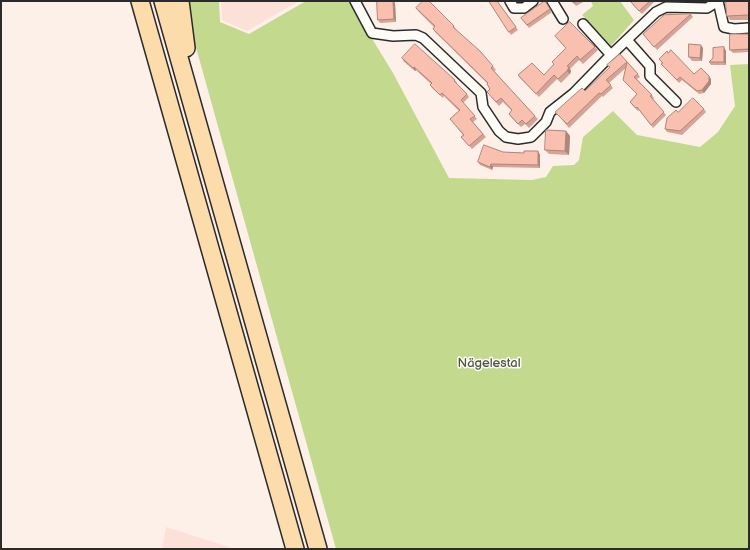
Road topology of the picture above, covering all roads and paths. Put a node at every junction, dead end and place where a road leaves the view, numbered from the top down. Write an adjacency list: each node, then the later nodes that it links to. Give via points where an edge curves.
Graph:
1 (140, 1): 17 (highway)
2 (163, 1): 15 (highway)
3 (180, 1): 15 (highway, via 186,47)
4 (355, 1): 14 (street, via 372,33 393,36 416,35 423,38 481,93 483,107 493,123 506,137 512,139 531,137 546,122 550,112 574,93)
5 (510, 1): 6 (street, via 514,8 524,8)
6 (534, 1)
7 (552, 1): 10 (street)
8 (718, 1): 9 (street, via 707,8); 12 (street, via 724,27)
9 (663, 4): 13 (street)
10 (563, 19)
11 (583, 24): 14 (street)
12 (749, 28)
13 (627, 40): 14 (street); 16 (street, via 650,66 650,76)
14 (611, 55)
15 (180, 60): 18 (highway)
16 (676, 102)
17 (295, 549)
18 (318, 549)

